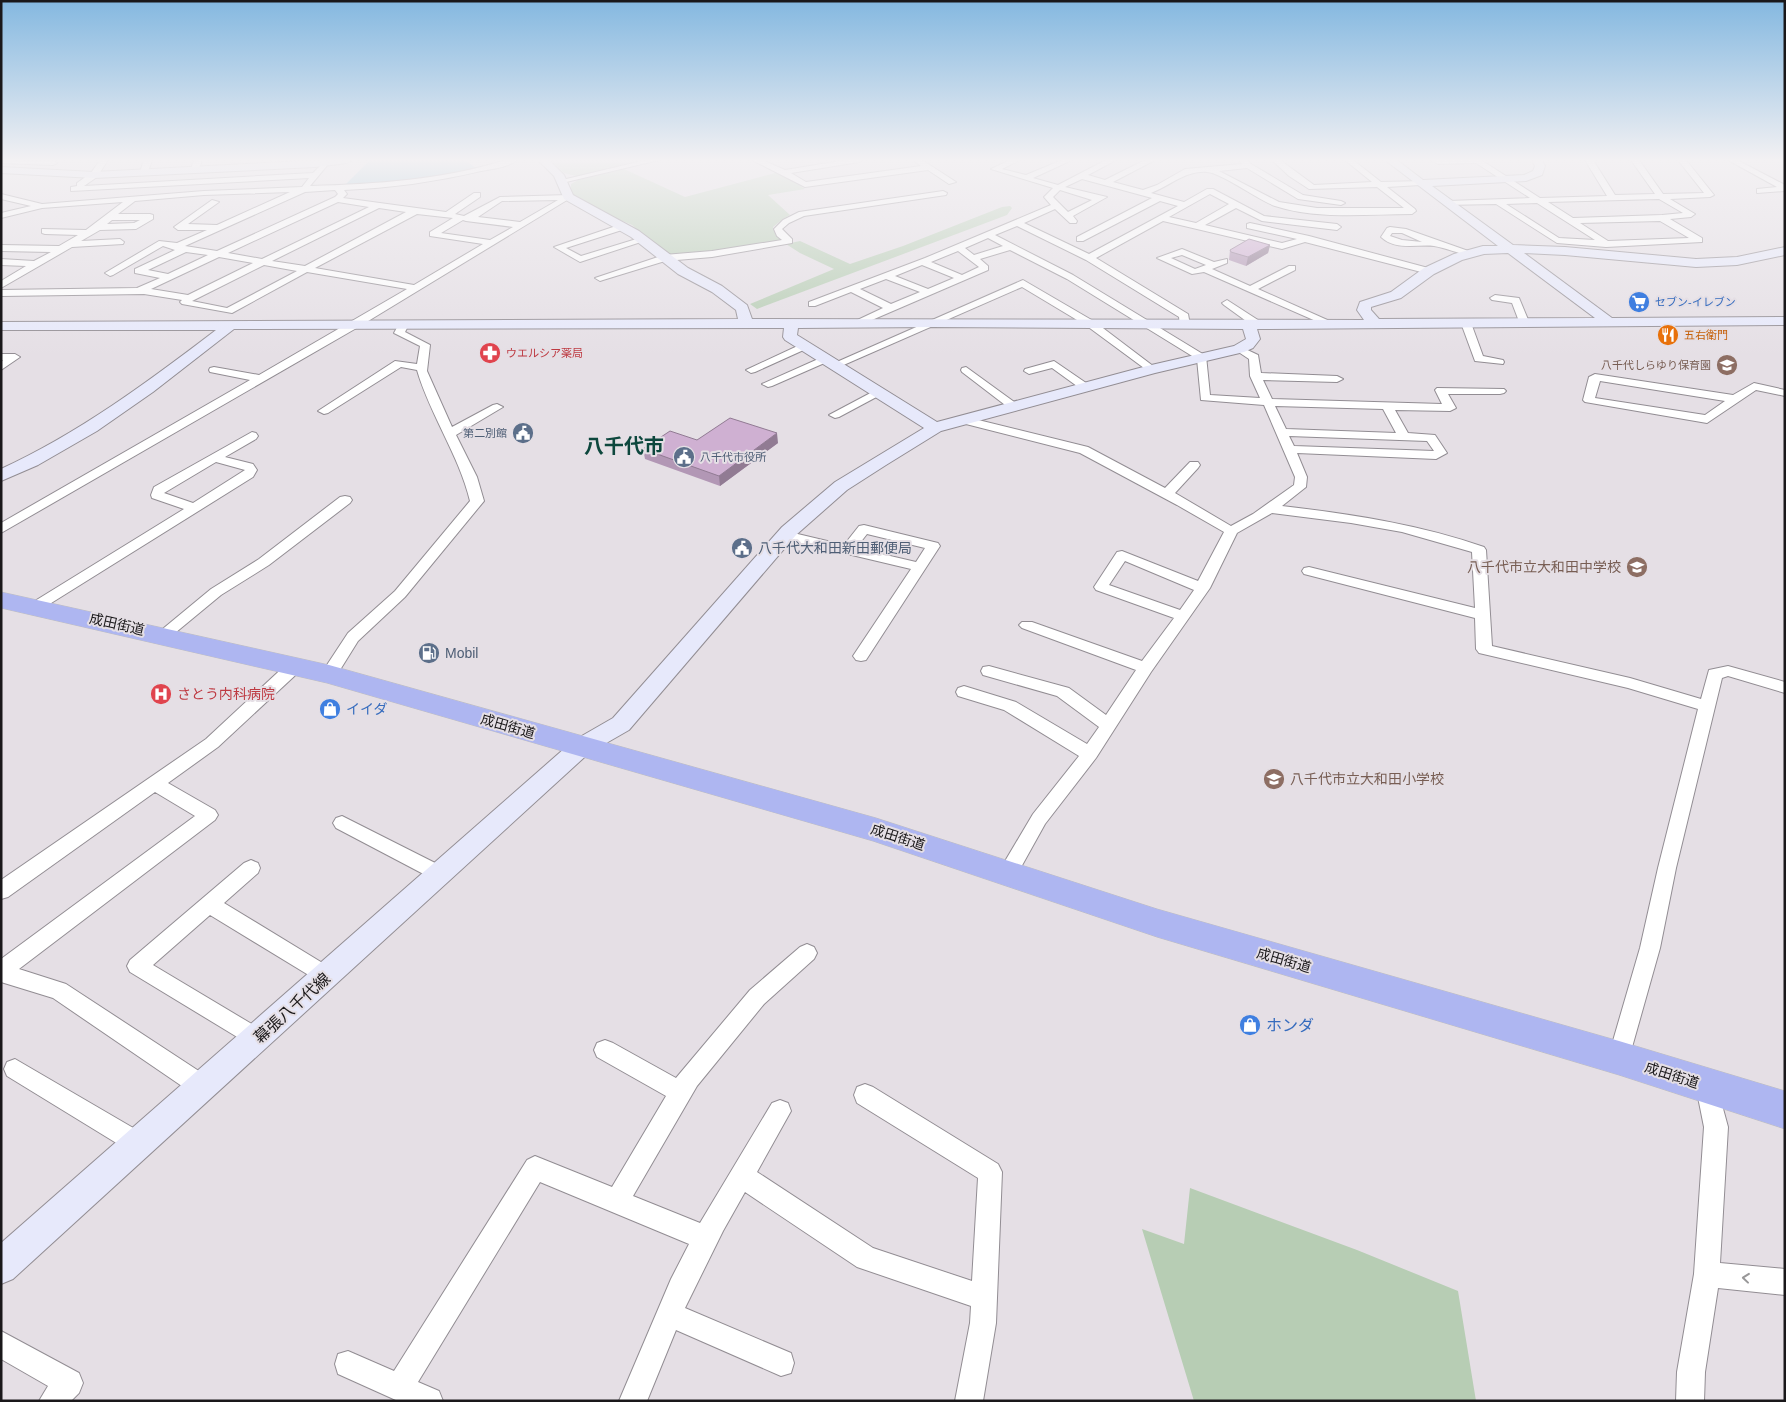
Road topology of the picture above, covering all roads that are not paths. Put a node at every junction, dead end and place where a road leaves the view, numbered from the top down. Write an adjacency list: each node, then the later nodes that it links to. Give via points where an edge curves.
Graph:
1 (137, 225): 22 (street)
2 (181, 225): 23 (street, via 178,227)
3 (223, 225): 23 (street)
4 (281, 225): 45 (street)
5 (336, 225): 51 (street)
6 (389, 225): 56 (street)
7 (448, 225): 34 (street, via 434,234)
8 (521, 225): 34 (street)
9 (619, 225): 24 (street)
10 (781, 225): 47 (street, via 780,234 789,241 712,254)
11 (1011, 225): 28 (street)
12 (1022, 225): 49 (street)
13 (1106, 225): 30 (street)
14 (1148, 225): 49 (street)
15 (1324, 225): 25 (street)
16 (1479, 225): 42 (street)
17 (1534, 225): 36 (street, via 1557,240)
18 (1579, 225): 36 (street)
19 (1674, 225): 36 (street, via 1699,240)
20 (1198, 226): 29 (street)
21 (1250, 226): 29 (street); 31 (street)
22 (98, 227): 27 (street)
23 (220, 227): 38 (street)
24 (622, 227): 32 (street); 32 (street, via 558,246 580,259)
25 (1337, 227): 31 (street)
26 (45, 231): 27 (street)
27 (88, 233): 37 (street)
28 (988, 235): 39 (street); 40 (street)
29 (1236, 235): 31 (street, via 1282,246)
30 (1080, 239)
31 (1305, 239): 57 (street)
32 (643, 240): 47 (street)
33 (120, 242): 37 (street)
34 (490, 243): 64 (street)
35 (1433, 243): 44 (street)
36 (1606, 244): 46 (street)
37 (65, 246): 41 (street); 54 (street)
38 (182, 247): 45 (street); 58 (street, via 162,244); 60 (street, via 138,271)
39 (959, 247): 48 (street); 52 (street)
40 (1012, 247): 48 (street); 88 (street)
41 (1, 248)
42 (1512, 249): 44 (street); 46 (street); 76 (street)
43 (1785, 251): 46 (street, via 1719,263)
44 (1469, 253): 57 (street)
45 (217, 255): 51 (street); 60 (street)
46 (1626, 257)
47 (664, 258): 61 (street); 84 (street, via 717,289 742,308)
48 (973, 258): 62 (street, via 985,268)
49 (1089, 258): 89 (street, via 1184,316)
50 (1, 262): 54 (street)
51 (261, 262): 56 (street); 70 (street)
52 (922, 262): 59 (street); 62 (street)
53 (1224, 262): 66 (street, via 1204,269)
54 (37, 264): 63 (street)
55 (1292, 268): 66 (street)
56 (306, 270): 64 (street); 70 (street, via 228,311 185,302)
57 (1429, 271): 80 (street, via 1396,295 1365,305 1364,310)
58 (110, 273)
59 (887, 276): 65 (street); 68 (street)
60 (170, 277): 67 (street)
61 (600, 278)
62 (962, 278): 68 (street)
63 (1, 285)
64 (415, 288): 82 (street)
65 (852, 289): 73 (street); 74 (street)
66 (1251, 289): 79 (street)
67 (141, 290): 69 (street); 70 (street)
68 (928, 292): 74 (street)
69 (1, 293)
70 (189, 298)
71 (1495, 298): 75 (street, via 1516,300)
72 (1227, 303): 90 (street)
73 (812, 304)
74 (891, 308): 86 (street)
75 (1524, 322): 76 (street); 81 (street)
76 (1609, 322): 77 (street)
77 (1785, 322)
78 (932, 323): 86 (street); 87 (street); 87 (street, via 1023,283); 97 (street)
79 (1329, 323): 80 (street); 90 (street)
80 (1374, 323): 81 (street)
81 (1466, 323): 98 (street, via 1479,359)
82 (356, 324): 83 (street); 92 (street); 108 (street)
83 (404, 324): 84 (street); 100 (street, via 399,333 425,345)
84 (744, 324): 85 (street)
85 (791, 324): 86 (street); 93 (street, via 790,337)
86 (854, 324)
87 (1091, 324): 88 (street); 101 (street)
88 (1146, 324): 89 (street); 96 (street)
89 (1185, 324): 90 (street)
90 (1252, 324): 94 (street, via 1253,339)
91 (1, 326): 92 (street)
92 (230, 326): 130 (street, via 96,425 66,444)
93 (804, 346): 97 (street); 103 (street)
94 (1239, 349): 96 (street, 幕張八千代線); 106 (street, via 1254,357)
95 (1, 358): 99 (street, via 15,358)
96 (1202, 358): 101 (street, 幕張八千代線); 115 (street, via 1205,398)
97 (830, 362): 109 (street); 112 (street)
98 (1499, 362)
99 (1, 367)
100 (422, 368): 119 (street, via 400,364); 124 (street)
101 (1152, 369): 110 (street, 幕張八千代線)
102 (214, 370): 108 (street)
103 (751, 370)
104 (966, 370): 116 (street)
105 (1029, 371): 110 (street, via 1054,364)
106 (1256, 376): 107 (street); 115 (street)
107 (1338, 379)
108 (260, 380): 135 (street)
109 (768, 384)
110 (1085, 387): 116 (street, 幕張八千代線)
111 (1500, 391): 117 (street, via 1441,390 1450,408)
112 (878, 392): 120 (street); 122 (street)
113 (1785, 392): 114 (street, via 1754,386)
114 (1735, 399): 114 (street, via 1707,419 1589,400 1595,377)
115 (1268, 402): 117 (street); 123 (street)
116 (1013, 406): 121 (street, 幕張八千代線)
117 (1387, 406): 126 (street)
118 (497, 407): 124 (street)
119 (324, 411)
120 (835, 416)
121 (962, 420): 122 (street, 幕張八千代線); 131 (street, via 1084,450)
122 (935, 428): 137 (street, 幕張八千代線, via 841,486)
123 (1282, 432): 126 (street); 127 (street)
124 (449, 434): 152 (street, via 472,477 477,501 400,594 353,637)
125 (252, 436): 128 (street)
126 (1404, 437): 127 (street, via 1432,438 1441,453 1432,456)
127 (1289, 449): 134 (street, via 1301,477 1300,487)
128 (215, 458): 133 (street, via 251,470); 133 (street, via 156,495)
129 (1194, 465): 131 (street)
130 (1, 476)
131 (1167, 494): 136 (street)
132 (345, 500): 147 (street, via 264,562 216,592)
133 (194, 508): 143 (street)
134 (1271, 509): 136 (street); 144 (street, via 1414,529 1479,550)
135 (1, 529)
136 (1232, 531): 141 (street)
137 (786, 535): 138 (street); 157 (street, 幕張八千代線, via 620,724)
138 (847, 550): 139 (street); 139 (street, via 864,529 933,546)
139 (920, 567): 148 (street)
140 (1308, 571): 144 (street)
141 (1202, 588): 145 (street); 145 (street, via 1122,555 1101,587)
142 (1, 600): 143 (highway, 成田街道)
143 (35, 607): 147 (highway, 成田街道)
144 (1482, 615): 155 (street, via 1484,649 1630,683)
145 (1183, 616): 150 (street)
146 (1027, 625): 150 (street)
147 (164, 635): 149 (highway, 成田街道)
148 (861, 656)
149 (296, 665): 152 (highway, 成田街道); 159 (street, via 212,743)
150 (1145, 668): 156 (street)
151 (989, 671): 156 (street, via 1063,692)
152 (329, 674): 157 (highway, 成田街道)
153 (1785, 688): 155 (street, via 1728,671 1715,674)
154 (964, 692): 158 (street, via 1010,706)
155 (1706, 706): 171 (street, via 1650,948)
156 (1108, 725): 158 (street)
157 (582, 747): 162 (highway, 成田街道, via 876,830); 163 (street, 幕張八千代線)
158 (1090, 754): 162 (street, via 1039,819)
159 (155, 784): 164 (street); 167 (street, via 209,815)
160 (342, 823): 163 (street)
161 (251, 868): 165 (street)
162 (1008, 873): 171 (highway, 成田街道, via 1157,923)
163 (440, 874): 168 (street, 幕張八千代線)
164 (1, 891)
165 (209, 904): 168 (street); 169 (street, via 137,966)
166 (807, 953): 175 (street, via 757,997 689,1078)
167 (1, 972): 174 (street, via 59,991)
168 (327, 976): 169 (street, 幕張八千代線)
169 (257, 1039): 174 (street, 幕張八千代線)
170 (605, 1050): 175 (street)
171 (1619, 1058): 173 (highway, 成田街道)
172 (15, 1069): 179 (street)
173 (1707, 1087): 178 (highway, 成田街道); 184 (street, via 1716,1127)
174 (203, 1088): 179 (street, 幕張八千代線)
175 (681, 1093): 181 (street)
176 (865, 1095): 186 (street, via 990,1172)
177 (780, 1110): 180 (street)
178 (1785, 1110)
179 (139, 1144): 183 (street, 幕張八千代線)
180 (742, 1176): 182 (street); 186 (street, via 866,1258)
181 (618, 1201): 182 (street); 191 (street, via 535,1168)
182 (706, 1238): 187 (street)
183 (3, 1264)
184 (1707, 1274): 185 (street, one-way to 184); 196 (street, via 1691,1372)
185 (1785, 1282)
186 (984, 1298): 195 (street, via 983,1323)
187 (669, 1314): 189 (street); 194 (street)
188 (1, 1344): 192 (street, via 69,1383)
189 (781, 1363)
190 (348, 1364): 191 (street)
191 (400, 1387): 193 (street)
192 (53, 1401)
193 (429, 1401)
194 (633, 1401)
195 (969, 1401)
196 (1690, 1401)

